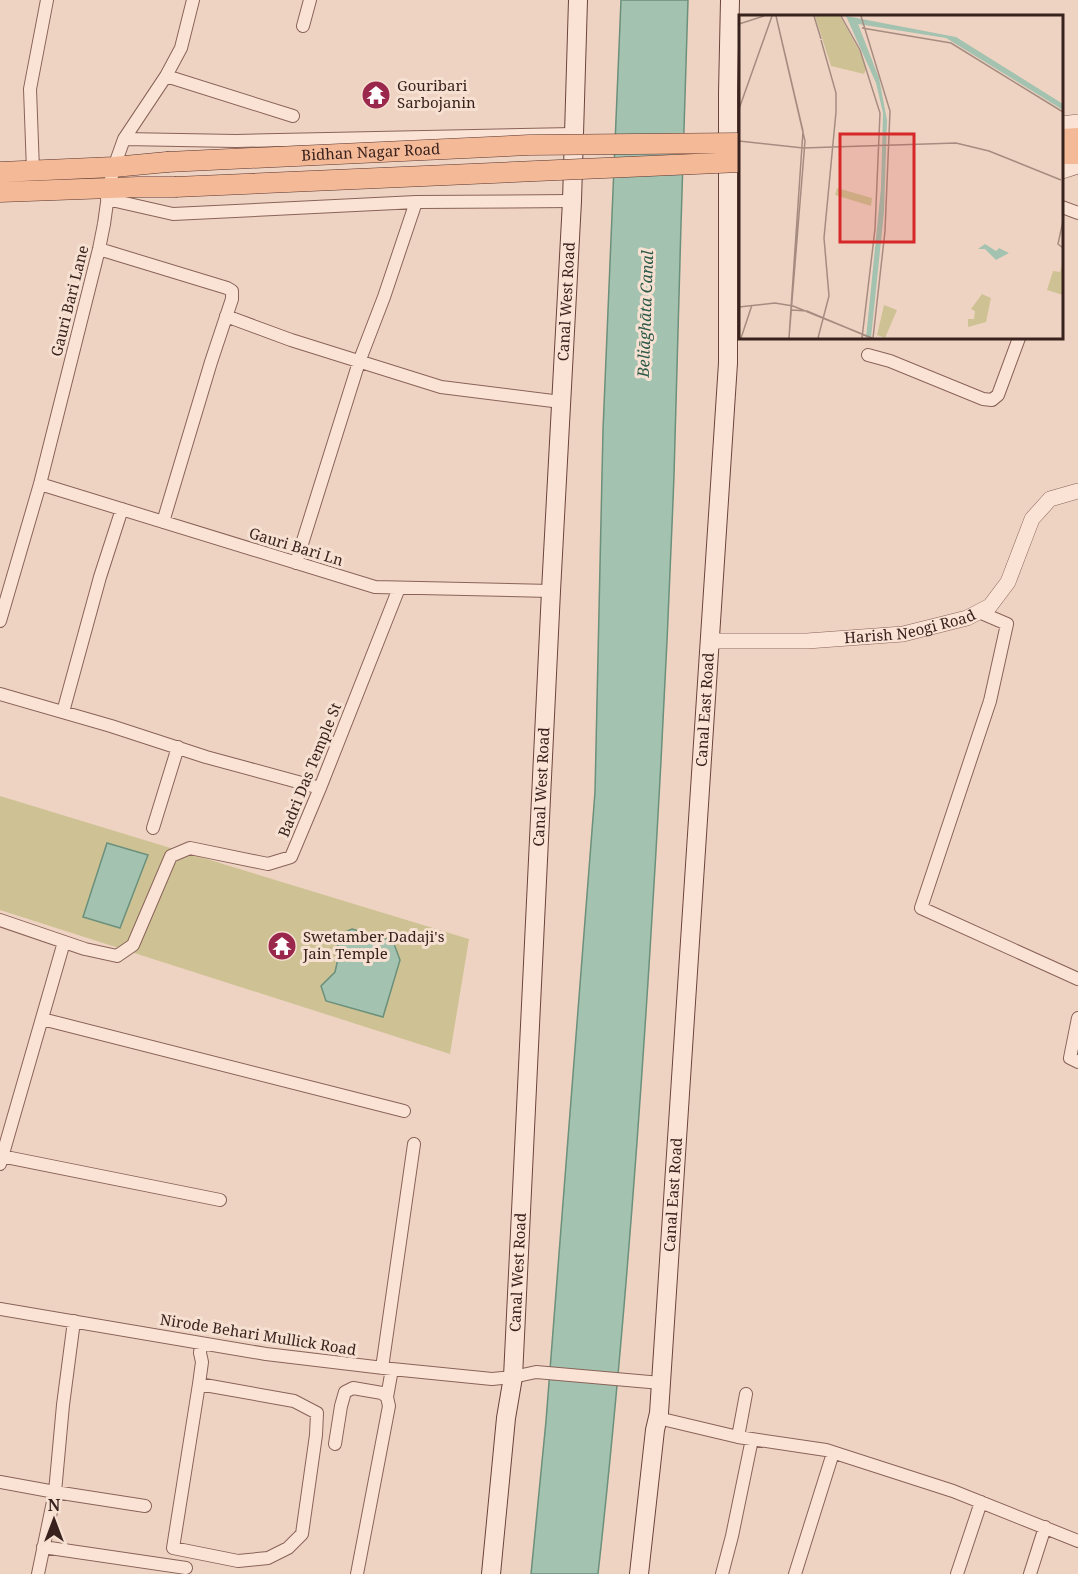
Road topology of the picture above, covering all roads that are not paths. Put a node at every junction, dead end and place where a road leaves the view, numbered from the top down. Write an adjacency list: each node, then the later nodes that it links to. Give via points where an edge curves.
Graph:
1 (47, 0): 19 (street, via 30,89)
2 (192, 0): 7 (street, Gauri Bari Lane, via 181,48)
3 (310, 0): 6 (street)
4 (578, 0): 11 (main road, Canal West Road)
5 (730, 0): 12 (main road, Canal East Road)
6 (303, 26)
7 (166, 76): 8 (street); 15 (street, Gauri Bari Lane)
8 (293, 116)
9 (1078, 122): 10 (street)
10 (1063, 124)
11 (573, 134): 15 (street); 25 (main road, Canal West Road)
12 (736, 137): 18 (main road, Bidhan Nagar Road, bridge); 22 (main road, Canal East Road)
13 (1078, 138): 14 (main road)
14 (1063, 139)
15 (124, 140): 18 (street, Gauri Bari Lane)
16 (739, 162): 24 (main road, bridge, via 138,186)
17 (1078, 166): 20 (street)
18 (114, 167): 19 (main road, Bidhan Nagar Road); 24 (street, Gauri Bari Lane)
19 (33, 170): 21 (main road, Bidhan Nagar Road)
20 (1063, 171)
21 (0, 172)
22 (734, 189): 42 (main road, Canal East Road, via 728,363)
23 (0, 192): 24 (main road)
24 (108, 194): 26 (street, via 173,214); 27 (street, Gauri Bari Lane)
25 (572, 201): 26 (street); 32 (main road, Canal West Road)
26 (416, 202): 31 (street)
27 (99, 249): 28 (street, via 232,291); 33 (street, Gauri Bari Lane)
28 (226, 316): 31 (street); 36 (street)
29 (1019, 339): 30 (street, via 998,395 992,400)
30 (868, 355)
31 (359, 362): 32 (street, via 441,387); 37 (street)
32 (561, 402): 39 (main road, Canal West Road)
33 (40, 484): 35 (street, Gauri Bari Ln); 41 (street, Gauri Bari Lane)
34 (1078, 491): 40 (street, Harish Neogi Road, via 1050,499 1032,519 1008,582 990,606)
35 (122, 509): 36 (street, Gauri Bari Ln); 44 (street)
36 (163, 522): 37 (street, Gauri Bari Ln)
37 (296, 563): 38 (street, Gauri Bari Ln, via 375,587)
38 (399, 588): 39 (street, Gauri Bari Ln); 46 (street, Badri Das Temple St)
39 (551, 591): 63 (main road, Canal West Road)
40 (979, 612): 42 (street, Harish Neogi Road, via 903,634 807,641); 50 (street, via 1006,624 990,701 921,908)
41 (0, 621)
42 (710, 641): 64 (main road, Canal East Road)
43 (0, 694): 44 (street)
44 (63, 712): 45 (street)
45 (178, 747): 46 (street); 47 (street)
46 (320, 788): 49 (street, Badri Das Temple St, via 291,857 268,864 190,848 171,856 133,945 117,956)
47 (153, 828)
48 (0, 920): 49 (street)
49 (64, 942): 52 (street)
50 (1078, 979)
51 (1078, 1018): 53 (street, via 1070,1058)
52 (42, 1019): 54 (street); 56 (street)
53 (1078, 1062)
54 (404, 1111)
55 (414, 1144): 62 (street)
56 (1, 1160): 57 (street)
57 (220, 1200)
58 (0, 1309): 59 (street, Nirode Behari Mullick Road)
59 (74, 1321): 60 (street, Nirode Behari Mullick Road); 75 (street)
60 (206, 1343): 61 (street, Nirode Behari Mullick Road); 65 (street, via 208,1354 202,1362)
61 (357, 1365): 62 (street, Nirode Behari Mullick Road); 66 (street)
62 (387, 1369): 63 (street, Nirode Behari Mullick Road, via 492,1379); 68 (street)
63 (513, 1377): 64 (street, Nirode Behari Mullick Road, via 536,1372); 84 (main road, Canal West Road)
64 (661, 1383): 69 (main road, Canal East Road)
65 (199, 1384): 65 (street, via 294,1401 317,1413 302,1534 288,1548 268,1558 238,1561 172,1548)
66 (353, 1388): 68 (street); 72 (street, via 345,1392)
67 (746, 1394): 70 (street)
68 (387, 1397): 83 (street, via 389,1406)
69 (658, 1418): 70 (street); 85 (main road, Canal East Road)
70 (738, 1437): 71 (street)
71 (752, 1439): 73 (street); 86 (street)
72 (335, 1444)
73 (833, 1453): 76 (street); 87 (street)
74 (0, 1482): 75 (street)
75 (55, 1492): 77 (street); 80 (street)
76 (981, 1502): 78 (street); 88 (street)
77 (144, 1506)
78 (1045, 1527): 79 (street); 89 (street)
79 (1078, 1541)
80 (43, 1547): 81 (street); 82 (street)
81 (186, 1569)
82 (38, 1574)
83 (357, 1574)
84 (490, 1574)
85 (639, 1574)
86 (722, 1574)
87 (795, 1574)
88 (957, 1574)
89 (1030, 1574)

